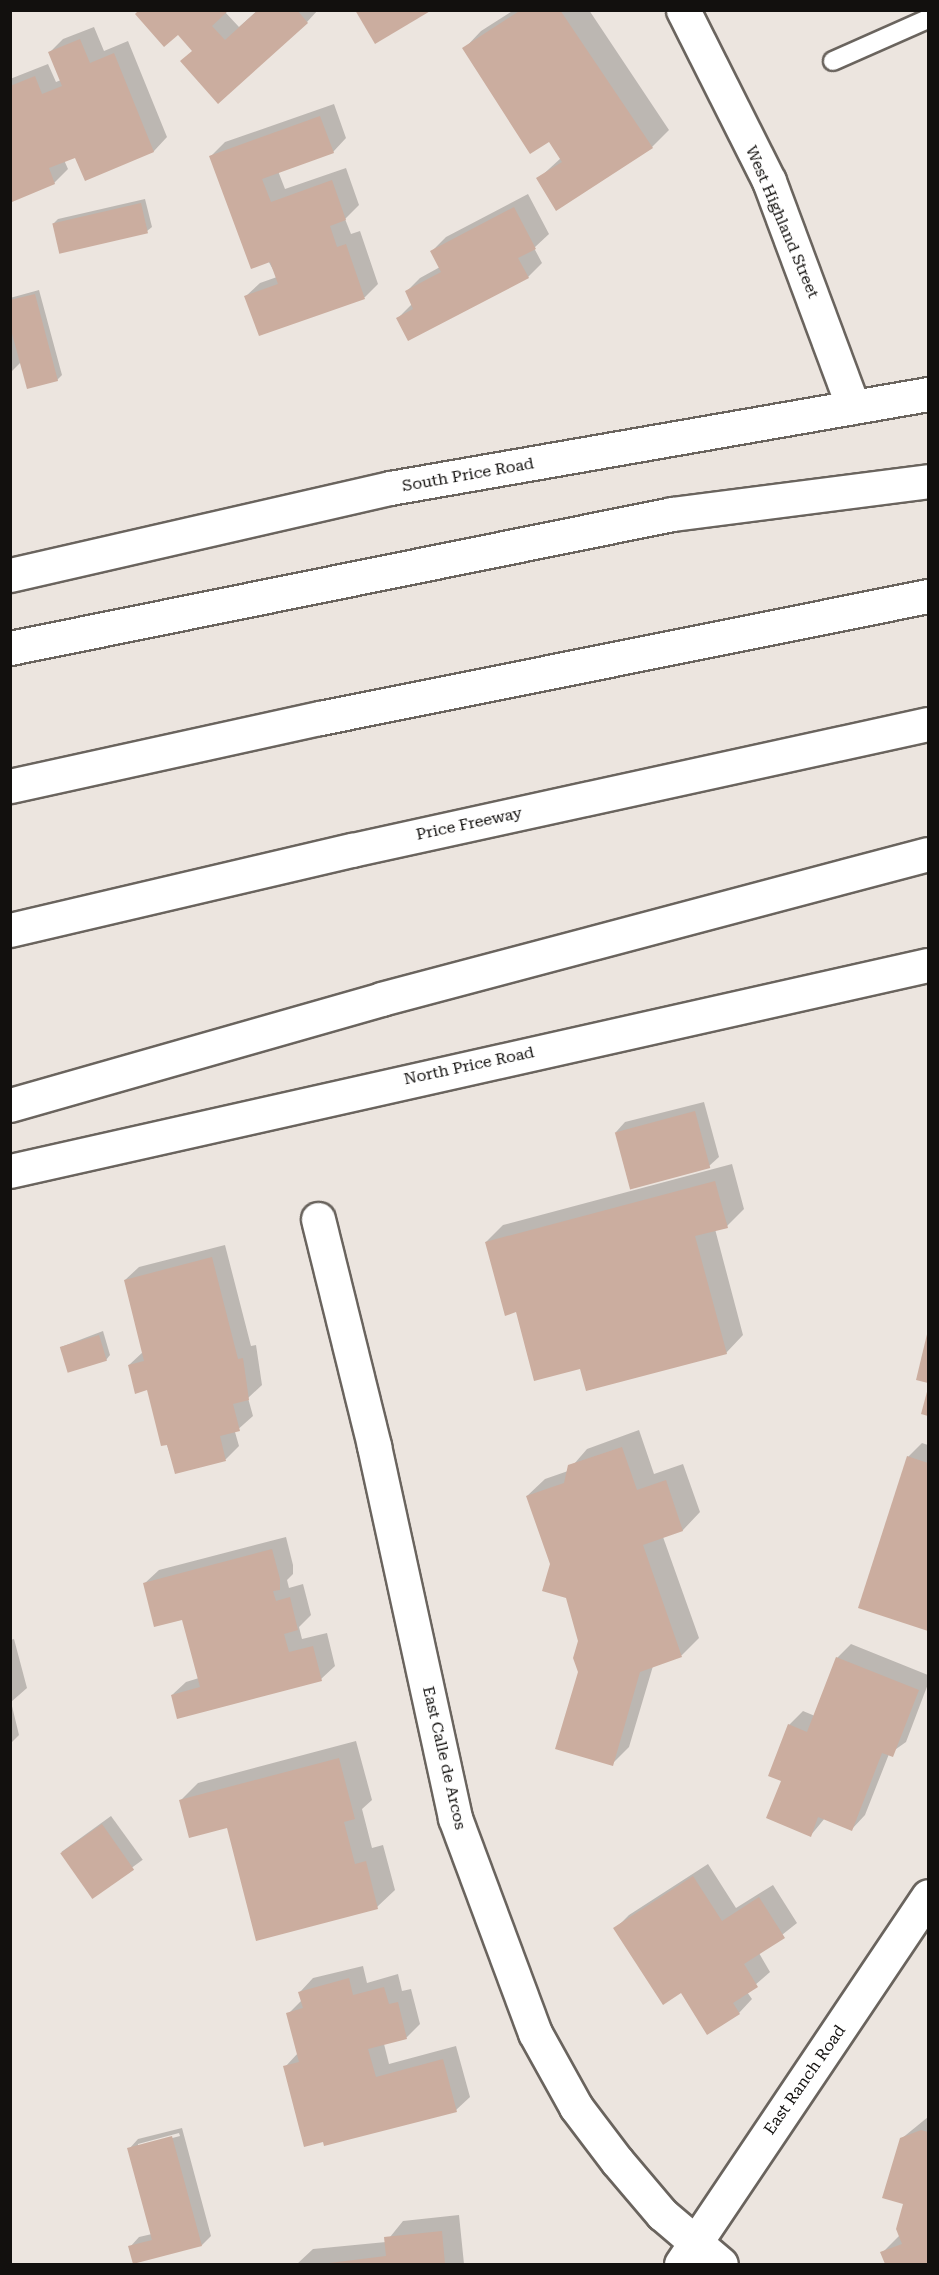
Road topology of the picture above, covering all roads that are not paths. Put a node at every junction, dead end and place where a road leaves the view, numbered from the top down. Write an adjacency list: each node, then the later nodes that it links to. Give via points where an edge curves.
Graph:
1 (683, 10): 5 (main road, West Highland Street, via 768,181)
2 (928, 19): 3 (lane)
3 (833, 61)
4 (928, 394): 5 (main road, South Price Road)
5 (853, 407): 7 (main road, South Price Road, via 390,488)
6 (928, 481): 9 (main road, via 672,514)
7 (10, 575)
8 (928, 596): 11 (main road, via 320,718)
9 (10, 648)
10 (928, 724): 13 (main road, Price Freeway, via 352,850)
11 (10, 786)
12 (928, 854): 15 (main road, via 381,999)
13 (10, 930)
14 (928, 965): 16 (main road, North Price Road)
15 (10, 1105)
16 (10, 1171)
17 (318, 1219): 19 (main road, East Calle de Arcos, via 374,1446 455,1818 535,2033 576,2108 655,2205)
18 (928, 1896): 19 (main road, East Ranch Road)
19 (686, 2254): 20 (main road, East Calle de Arcos)
20 (720, 2265)

